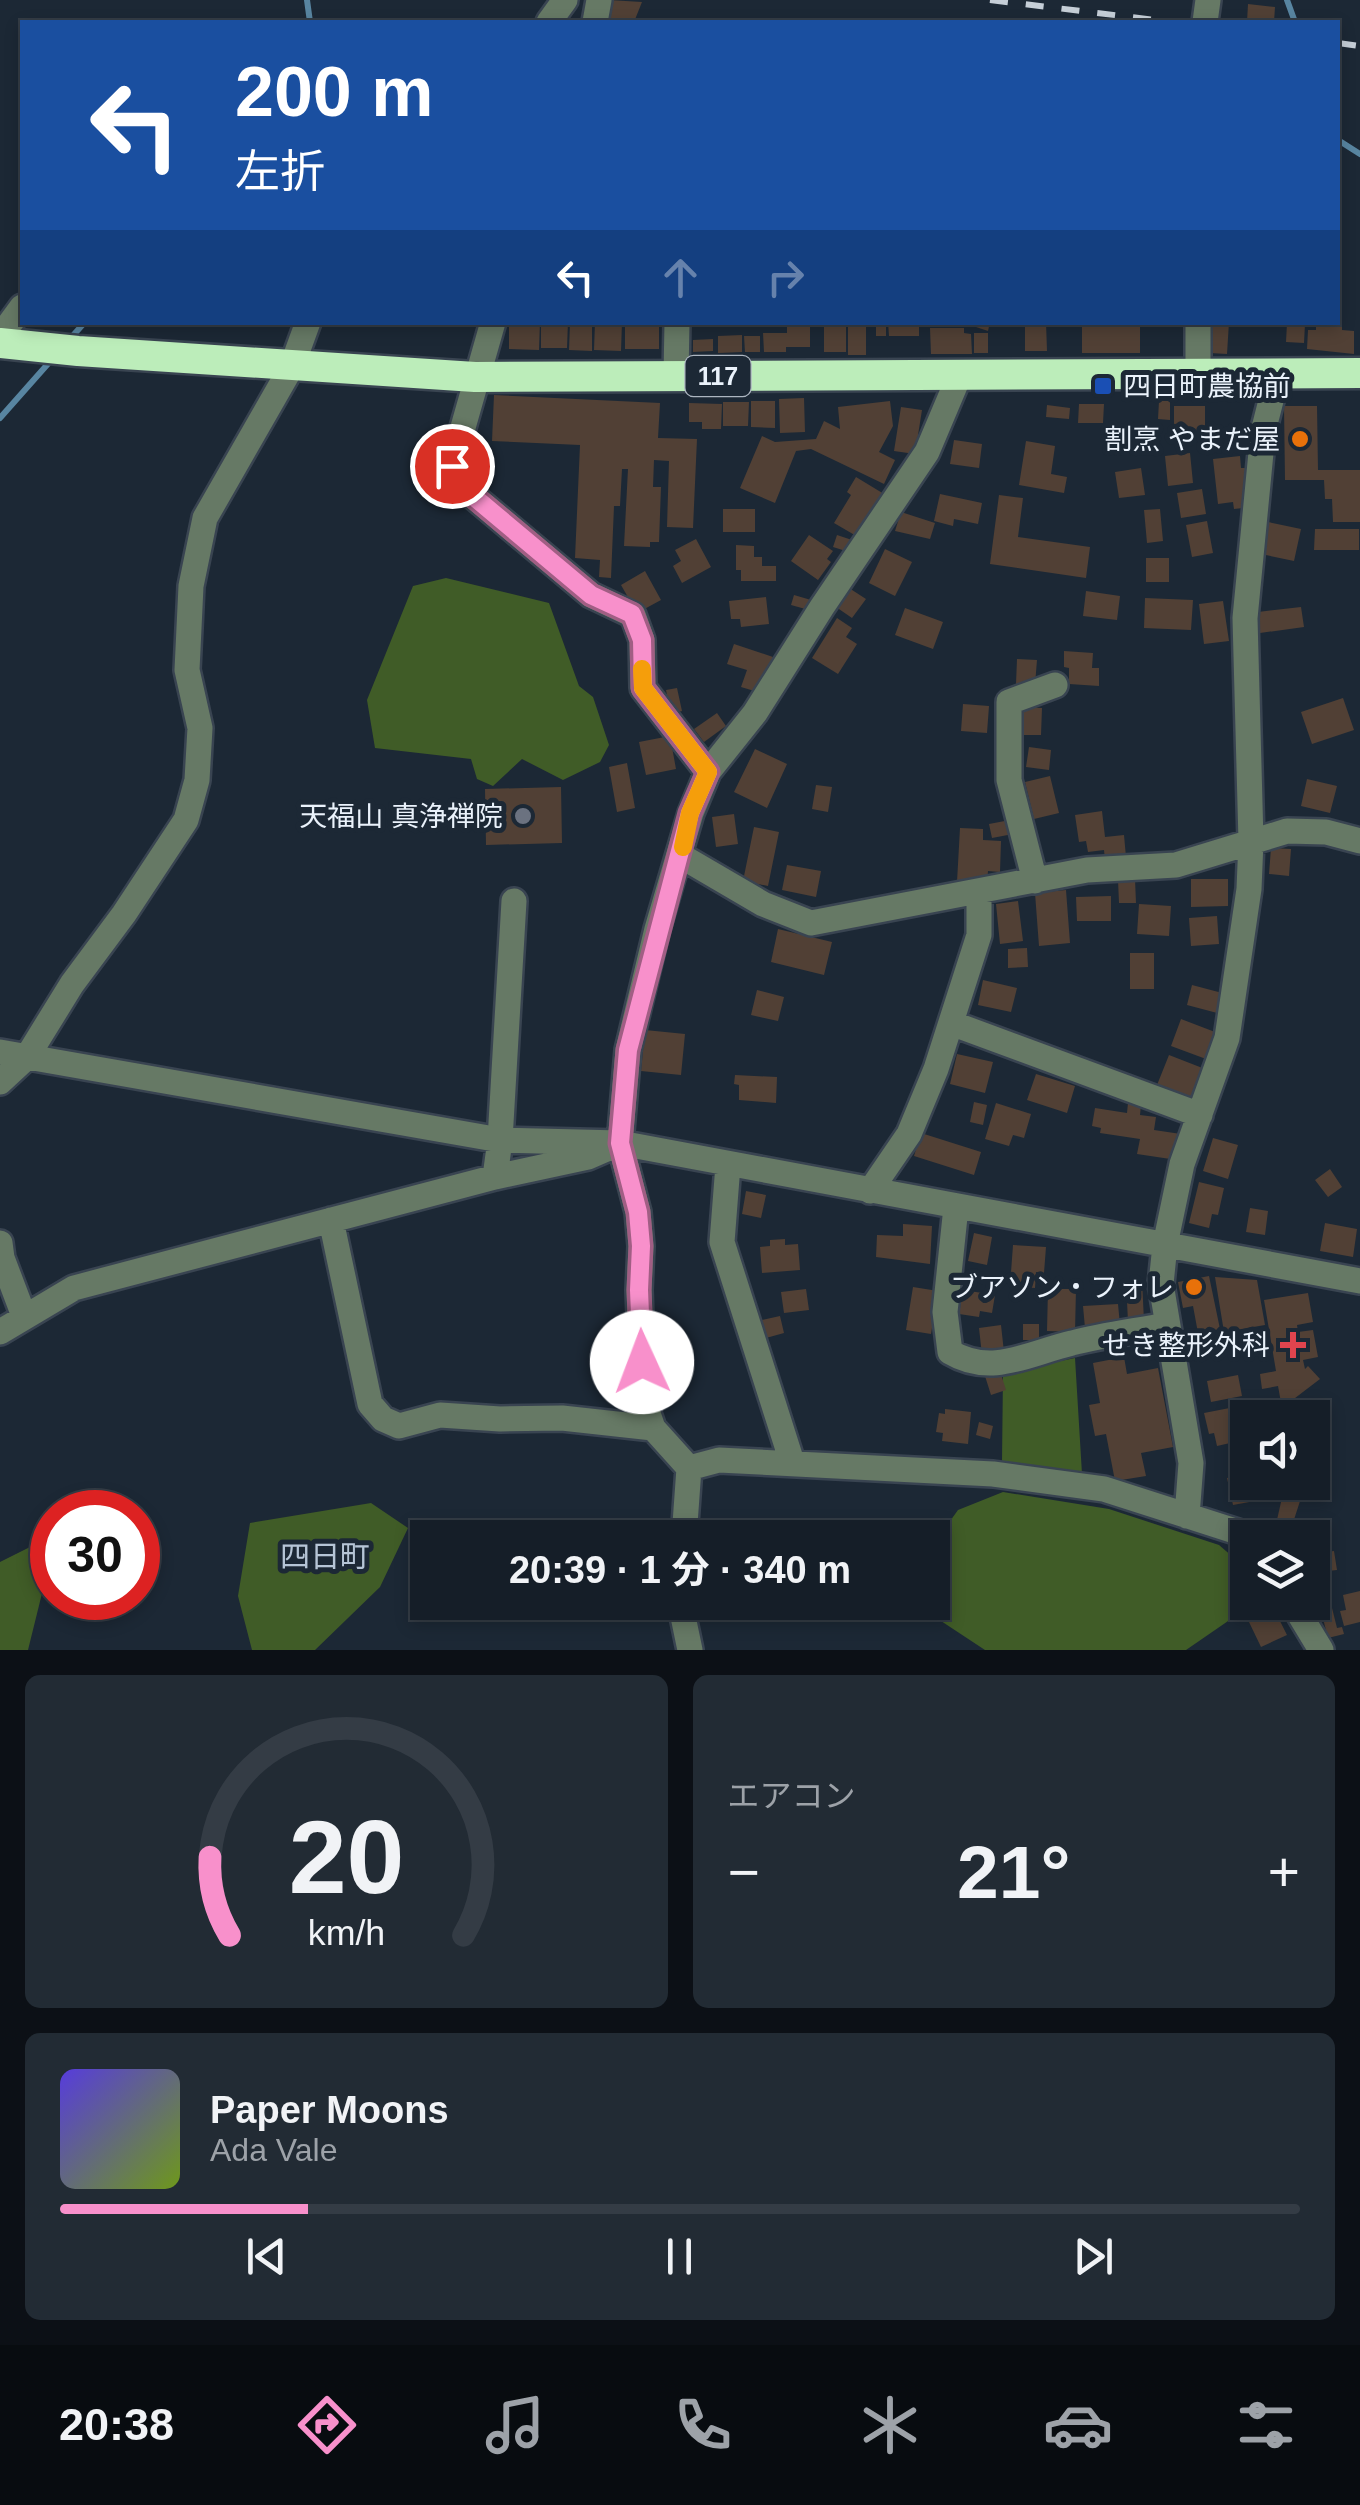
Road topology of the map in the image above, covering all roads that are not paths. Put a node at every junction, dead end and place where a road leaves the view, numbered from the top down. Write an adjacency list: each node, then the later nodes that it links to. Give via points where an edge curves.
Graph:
1 (565, 0): 2 (street)
2 (550, 20)
3 (20, 311): 8 (street)
4 (307, 325): 9 (street)
5 (492, 325): 15 (street)
6 (676, 325): 14 (street)
7 (1198, 325): 13 (street)
8 (2, 341): 9 (highway, 117)
9 (292, 366): 15 (highway, 117); 26 (street, via 205,518 191,586 187,670 200,728 186,820)
10 (1278, 373): 11 (highway, 117); 13 (highway, 117); 18 (street, via 1263,432 1245,618)
11 (1360, 373)
12 (960, 374): 13 (highway, 117); 14 (highway, 117); 17 (street, via 927,452 756,713)
13 (1198, 374)
14 (676, 376): 15 (highway, 117)
15 (475, 378): 17 (street, via 452,466 461,486 591,595 632,614 642,640 643,688)
16 (1056, 685): 21 (street, via 1009,702 1009,780)
17 (708, 772): 20 (street)
18 (1251, 841): 19 (street, via 1326,832); 21 (street, via 1176,864); 28 (street, via 1227,1038)
19 (1360, 841)
20 (680, 856): 22 (street, via 811,923); 30 (street, via 628,1050)
21 (1035, 881): 22 (street)
22 (979, 892): 24 (street, via 979,935)
23 (514, 901): 29 (street)
24 (951, 1023): 28 (street); 33 (street, via 909,1134)
25 (0, 1052): 26 (street)
26 (27, 1057): 27 (street); 29 (street)
27 (0, 1082)
28 (1200, 1115): 37 (street)
29 (500, 1140): 30 (street); 32 (street)
30 (620, 1143): 31 (street); 32 (street, via 588,1158); 42 (street, via 640,1229 643,1399)
31 (728, 1165): 33 (street); 43 (street, via 722,1242)
32 (495, 1178): 35 (street)
33 (870, 1191): 34 (street)
34 (956, 1207): 37 (street); 40 (street, via 945,1312 950,1352 968,1363 1004,1363)
35 (331, 1220): 39 (street, via 74,1288); 42 (street, via 370,1404 383,1419 399,1426 440,1415 562,1418)
36 (0, 1244): 39 (street)
37 (1165, 1245): 38 (street); 40 (street, via 1160,1284)
38 (1360, 1281)
39 (24, 1316): 41 (street)
40 (1166, 1325): 45 (street, via 1191,1463)
41 (0, 1332)
42 (652, 1428): 44 (street)
43 (792, 1462): 44 (street, via 718,1460); 45 (street, via 1104,1489)
44 (688, 1468): 46 (street)
45 (1187, 1516): 47 (street)
46 (685, 1520)
47 (1230, 1529)
48 (684, 1620): 51 (street)
49 (1301, 1620): 50 (street)
50 (1315, 1648)
51 (690, 1650)

